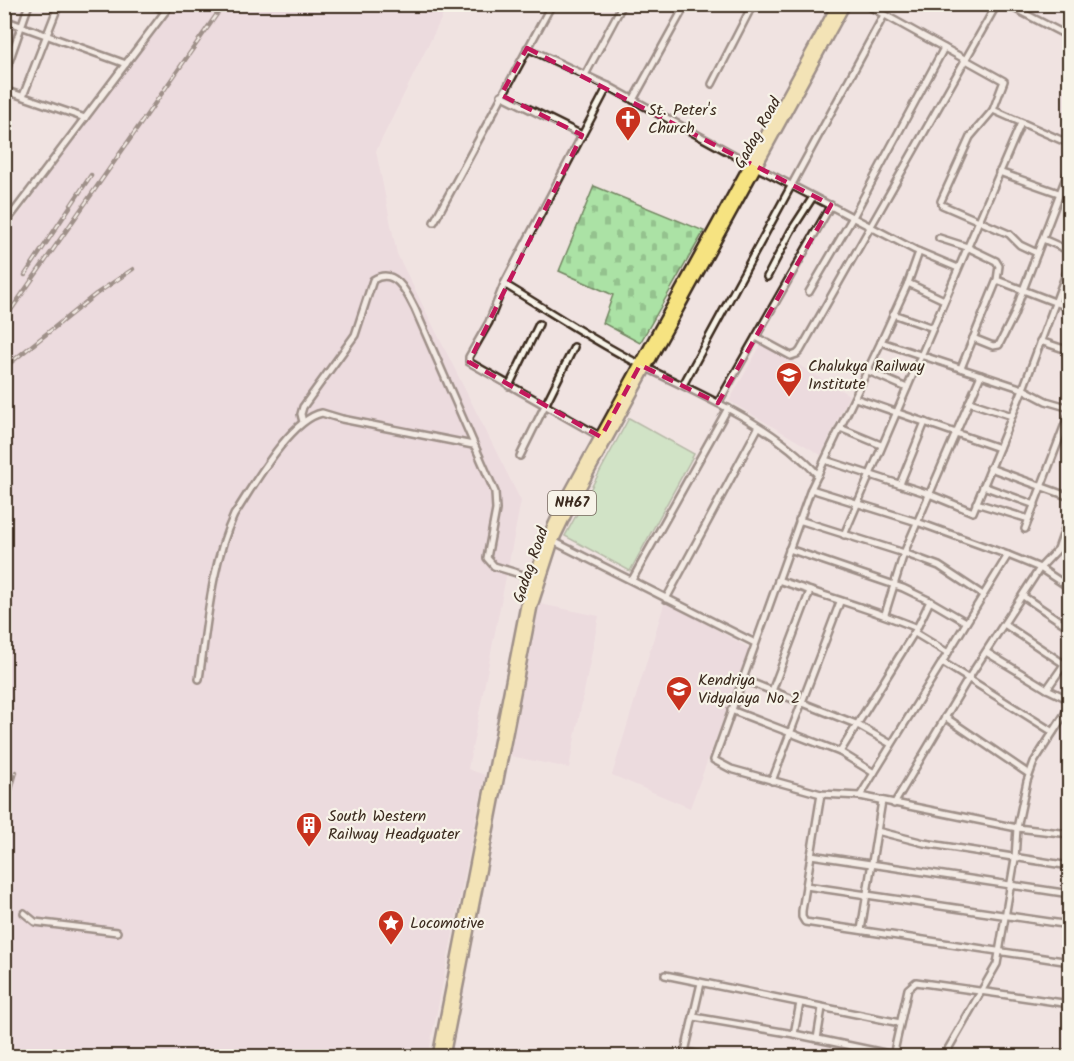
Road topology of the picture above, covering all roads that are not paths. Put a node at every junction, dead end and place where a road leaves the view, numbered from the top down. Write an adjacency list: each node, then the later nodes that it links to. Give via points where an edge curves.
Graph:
1 (29, 4): 17 (street)
2 (59, 4): 18 (street)
3 (151, 4): 14 (street)
4 (171, 4): 14 (street)
5 (552, 4): 20 (street)
6 (623, 4): 24 (street)
7 (686, 4): 31 (street)
8 (753, 4): 26 (street)
9 (838, 4): 37 (highway, Gadag Road / NH67)
10 (845, 4): 37 (highway, Gadag Road / NH67)
11 (865, 4): 15 (street)
12 (997, 4): 22 (street)
13 (1006, 4): 19 (street)
14 (166, 11): 23 (street)
15 (884, 15): 21 (street); 40 (street)
16 (4, 20): 17 (street)
17 (21, 26): 18 (street); 25 (street)
18 (48, 36): 23 (street); 30 (street)
19 (1070, 37)
20 (527, 48): 24 (street); 29 (street)
21 (944, 48): 22 (street); 45 (street)
22 (966, 59): 32 (street, via 1004,81); 49 (street)
23 (126, 64): 33 (street)
24 (585, 75): 27 (street)
25 (4, 76)
26 (712, 84)
27 (608, 86): 31 (street); 35 (street)
28 (4, 90): 30 (street)
29 (501, 95): 35 (street); 47 (street)
30 (23, 96): 33 (street)
31 (633, 100): 37 (street)
32 (993, 110): 34 (street); 46 (street, via 970,137 942,203)
33 (85, 118): 48 (street)
34 (1021, 123): 36 (street); 39 (street)
35 (582, 135): 61 (street)
36 (1070, 144)
37 (754, 166): 40 (street); 77 (highway, Gadag Road / NH67)
38 (1070, 167): 41 (street)
39 (999, 172): 41 (street); 46 (street)
40 (790, 185): 42 (street); 81 (street)
41 (1060, 193): 43 (street); 51 (street)
42 (813, 196): 44 (street); 58 (street)
43 (1070, 197)
44 (831, 206): 45 (street); 70 (street)
45 (853, 217): 49 (street); 63 (street)
46 (978, 221): 52 (street); 55 (street, via 1009,234)
47 (434, 222)
48 (4, 225)
49 (872, 227): 54 (street); 70 (street, via 797,354 786,354)
50 (939, 238): 52 (street)
51 (1043, 238): 53 (street); 55 (street)
52 (967, 247): 57 (street); 59 (street, via 996,261)
53 (1070, 251)
54 (919, 252): 57 (street); 60 (street)
55 (1037, 253): 62 (street)
56 (1070, 263): 65 (street)
57 (958, 268): 64 (street)
58 (767, 277)
59 (997, 280): 62 (street); 71 (street)
60 (908, 283): 64 (street); 67 (street)
61 (504, 284): 77 (street); 82 (street, via 468,360)
62 (1023, 290): 65 (street); 71 (street, via 999,345)
63 (809, 292)
64 (944, 300): 69 (street)
65 (1055, 302): 66 (street); 72 (street)
66 (1070, 308)
67 (893, 314): 69 (street); 73 (street)
68 (539, 324): 82 (street)
69 (933, 328): 76 (street)
70 (756, 337): 87 (street)
71 (973, 338): 78 (street)
72 (1040, 341): 75 (street); 84 (street)
73 (881, 342): 76 (street); 79 (street)
74 (574, 347): 88 (street)
75 (1070, 351)
76 (921, 357): 78 (street); 83 (street)
77 (643, 366): 81 (street); 98 (highway, Gadag Road / NH67); 122 (highway, Gadag Road / NH67)
78 (961, 368): 80 (street)
79 (868, 371): 83 (street); 85 (street)
80 (981, 375): 84 (street); 86 (street)
81 (683, 385): 87 (street)
82 (509, 386): 88 (street)
83 (907, 388): 91 (street)
84 (1023, 389): 90 (street); 92 (street)
85 (855, 398): 91 (street); 96 (street)
86 (969, 402): 92 (street); 97 (street)
87 (718, 403): 89 (street)
88 (545, 405): 98 (street); 102 (street)
89 (728, 408): 95 (street); 128 (street)
90 (1070, 410): 109 (street)
91 (896, 413): 94 (street); 100 (street)
92 (1012, 416): 101 (street)
93 (303, 422): 99 (street, via 322,413); 99 (street, via 303,407 354,334 369,285 376,277 389,277 402,285 415,309); 149 (street, via 281,445 228,526 213,585)
94 (925, 422): 97 (street); 107 (street)
95 (758, 428): 106 (street, via 800,456); 135 (street)
96 (840, 428): 100 (street); 103 (street)
97 (956, 432): 101 (street); 111 (street)
98 (601, 437): 127 (highway, Gadag Road / NH67, via 559,513)
99 (473, 445): 127 (street, via 495,492 487,558 494,566)
100 (881, 445): 105 (street)
101 (999, 448): 104 (street)
102 (520, 456)
103 (825, 460): 105 (street); 106 (street)
104 (990, 468): 108 (street); 109 (street)
105 (869, 474): 107 (street); 113 (street)
106 (818, 475): 110 (street)
107 (900, 484): 111 (street)
108 (983, 486): 114 (street); 115 (street)
109 (1042, 488): 112 (street); 115 (street)
110 (811, 489): 113 (street); 118 (street)
111 (929, 494): 114 (street, via 973,512); 119 (street)
112 (1070, 497)
113 (857, 503): 119 (street); 121 (street)
114 (976, 503): 117 (street)
115 (1035, 505): 117 (street)
116 (1070, 513): 126 (street, via 1058,549)
117 (1029, 519): 120 (street)
118 (799, 520): 121 (street); 123 (street)
119 (916, 522): 124 (street); 125 (street)
120 (1025, 529)
121 (844, 535): 124 (street)
122 (553, 541): 128 (street); 202 (highway, Gadag Road / NH67, via 532,606)
123 (789, 549): 129 (street); 130 (street)
124 (903, 553): 130 (street); 133 (street, via 939,566)
125 (1008, 555): 126 (street); 133 (street)
126 (1040, 568): 131 (street); 134 (street)
127 (533, 578): 201 (highway, Gadag Road / NH67)
128 (632, 580): 135 (street)
129 (778, 580): 132 (street); 143 (street)
130 (893, 585): 136 (street); 138 (street)
131 (1070, 588)
132 (810, 591): 137 (street); 153 (street)
133 (983, 595): 139 (street)
134 (1023, 596): 140 (street); 141 (street)
135 (666, 599): 143 (street)
136 (930, 601): 139 (street); 142 (street)
137 (840, 602): 138 (street); 155 (street)
138 (885, 614): 142 (street)
139 (966, 622): 145 (street)
140 (1004, 624): 144 (street); 148 (street)
141 (1070, 628)
142 (916, 630): 145 (street); 159 (street)
143 (755, 643): 150 (street)
144 (986, 652): 151 (street); 152 (street)
145 (948, 653): 147 (street)
146 (1070, 656): 148 (street)
147 (942, 662): 151 (street); 162 (street)
148 (1064, 664): 152 (street)
149 (199, 679)
150 (742, 679): 153 (street); 157 (street)
151 (968, 679): 158 (street); 160 (street)
152 (1047, 689): 154 (street)
153 (772, 691): 155 (street)
154 (1070, 700)
155 (801, 702): 159 (street); 161 (street)
156 (1070, 706): 160 (street)
157 (732, 710): 161 (street); 166 (street, via 714,760 731,770)
158 (945, 717): 165 (street); 170 (street)
159 (856, 724): 162 (street); 163 (street)
160 (1053, 732): 165 (street)
161 (789, 734): 163 (street); 166 (street)
162 (891, 744): 164 (street)
163 (840, 752): 164 (street)
164 (874, 773): 168 (street)
165 (1029, 774): 171 (street)
166 (772, 781): 167 (street)
167 (821, 794): 168 (street); 174 (street)
168 (860, 796): 169 (street)
169 (882, 801): 170 (street); 172 (street)
170 (894, 804): 171 (street)
171 (1017, 828): 173 (street); 175 (street)
172 (877, 831): 175 (street); 176 (street)
173 (1070, 834)
174 (811, 855): 176 (street); 179 (street)
175 (1015, 859): 177 (street); 178 (street)
176 (871, 864): 178 (street); 181 (street)
177 (1070, 866)
178 (1010, 885): 180 (street); 183 (street)
179 (806, 886): 181 (street); 185 (street, via 803,920)
180 (1070, 894)
181 (866, 895): 183 (street); 185 (street)
182 (24, 913): 186 (street, via 35,922)
183 (1006, 916): 184 (street); 187 (street)
184 (1070, 926)
185 (861, 930): 187 (street)
186 (117, 933)
187 (1000, 951): 188 (street); 191 (street)
188 (1070, 962)
189 (665, 975): 190 (street)
190 (701, 984): 192 (street); 195 (street)
191 (983, 990): 193 (street); 196 (street, via 916,982 908,989); 205 (street)
192 (800, 1003): 194 (street); 197 (street)
193 (1070, 1004)
194 (822, 1008): 196 (street); 198 (street)
195 (694, 1017): 197 (street); 200 (street)
196 (900, 1023): 204 (street)
197 (794, 1034): 198 (street)
198 (817, 1039): 204 (street)
199 (1070, 1050): 206 (street)
200 (685, 1054): 203 (street)
201 (438, 1056)
202 (444, 1056)
203 (708, 1056)
204 (893, 1056)
205 (944, 1056)
206 (1062, 1056)

